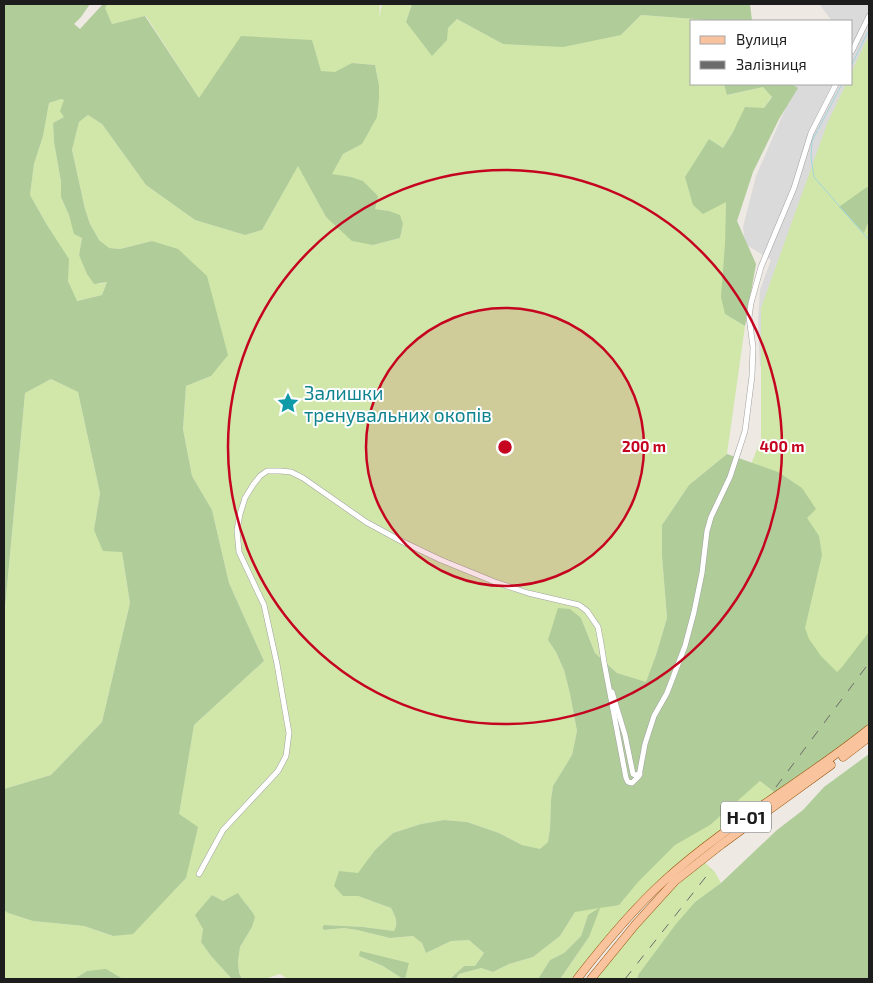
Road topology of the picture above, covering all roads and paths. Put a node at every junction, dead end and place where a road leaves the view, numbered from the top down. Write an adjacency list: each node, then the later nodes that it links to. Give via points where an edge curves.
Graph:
1 (869, 16): 2 (street)
2 (853, 50)
3 (835, 85): 7 (street, via 811,132 794,188 761,267 749,316 752,376 745,430 730,477 707,531 685,646 654,716)
4 (607, 678): 7 (street, via 633,774); 7 (street, via 626,778 632,783); 8 (street, via 598,627 587,611 578,605 528,593 441,560 366,522 303,478 291,472 267,472 252,484 237,530 240,552 264,605 277,664 289,733 286,756 278,770 223,830)
5 (869, 729): 9 (main road, Н-01, via 740,821 665,880 630,914)
6 (869, 737): 10 (main road, Н-01, via 675,881)
7 (640, 774)
8 (199, 874)
9 (577, 979)
10 (591, 979)

